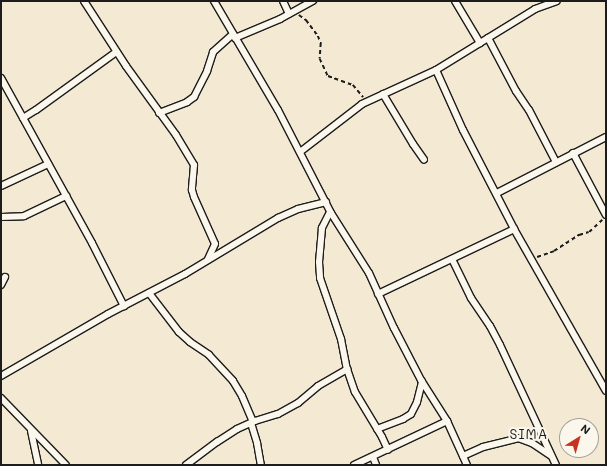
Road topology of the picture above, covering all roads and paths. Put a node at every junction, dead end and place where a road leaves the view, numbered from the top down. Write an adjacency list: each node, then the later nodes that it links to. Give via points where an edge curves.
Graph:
1 (84, 1): 11 (street)
2 (214, 1): 8 (street)
3 (283, 1): 7 (street)
4 (312, 1): 7 (street)
5 (455, 1): 10 (street)
6 (557, 1): 9 (street, via 535,9)
7 (291, 13): 8 (street, via 260,28); 15 (path, via 306,20 318,36 321,43 320,59 328,76 353,85)
8 (234, 36): 16 (street, via 213,52 194,97); 19 (street)
9 (488, 38): 10 (street); 22 (street)
10 (480, 43): 12 (street)
11 (116, 52): 16 (street); 17 (street)
12 (436, 70): 14 (street); 25 (street, via 463,130)
13 (1, 78): 17 (street)
14 (383, 94): 15 (street); 21 (street)
15 (367, 102): 19 (street)
16 (159, 113): 34 (street, via 194,165 192,190 215,244)
17 (23, 118): 23 (street)
18 (606, 136): 20 (street)
19 (300, 152): 27 (street)
20 (573, 153): 22 (street); 29 (street)
21 (424, 160)
22 (556, 162): 25 (street)
23 (48, 164): 24 (street); 26 (street)
24 (1, 186)
25 (497, 193): 31 (street)
26 (66, 196): 30 (street, via 24,216); 39 (street)
27 (326, 202): 28 (street); 34 (street, via 298,209 278,218)
28 (330, 212): 38 (street); 40 (street, via 322,228 320,278 342,339)
29 (606, 215): 32 (path, via 589,232 554,250)
30 (1, 217)
31 (514, 229): 32 (street); 33 (street)
32 (531, 258): 43 (street)
33 (452, 260): 38 (street); 51 (street, via 471,298 490,326)
34 (207, 261): 37 (street)
35 (5, 277): 36 (street)
36 (1, 285)
37 (150, 293): 39 (street); 46 (street, via 179,332 209,355 232,381 242,396)
38 (378, 294): 42 (street)
39 (124, 306): 41 (street)
40 (347, 369): 46 (street, via 278,414); 47 (street, via 355,392)
41 (1, 376)
42 (422, 382): 45 (street); 47 (street, via 415,409 411,414)
43 (606, 391)
44 (1, 398): 48 (street)
45 (446, 421): 49 (street); 50 (street)
46 (252, 422): 55 (street, via 217,442); 56 (street)
47 (377, 429): 49 (street)
48 (31, 431): 53 (street); 54 (street)
49 (388, 450): 52 (street)
50 (463, 456): 51 (street, via 483,447 518,438 532,443); 59 (street)
51 (551, 456): 60 (street)
52 (373, 457): 57 (street); 58 (street)
53 (38, 465)
54 (66, 465)
55 (186, 465)
56 (261, 465)
57 (354, 465)
58 (376, 465)
59 (467, 465)
60 (556, 465)

